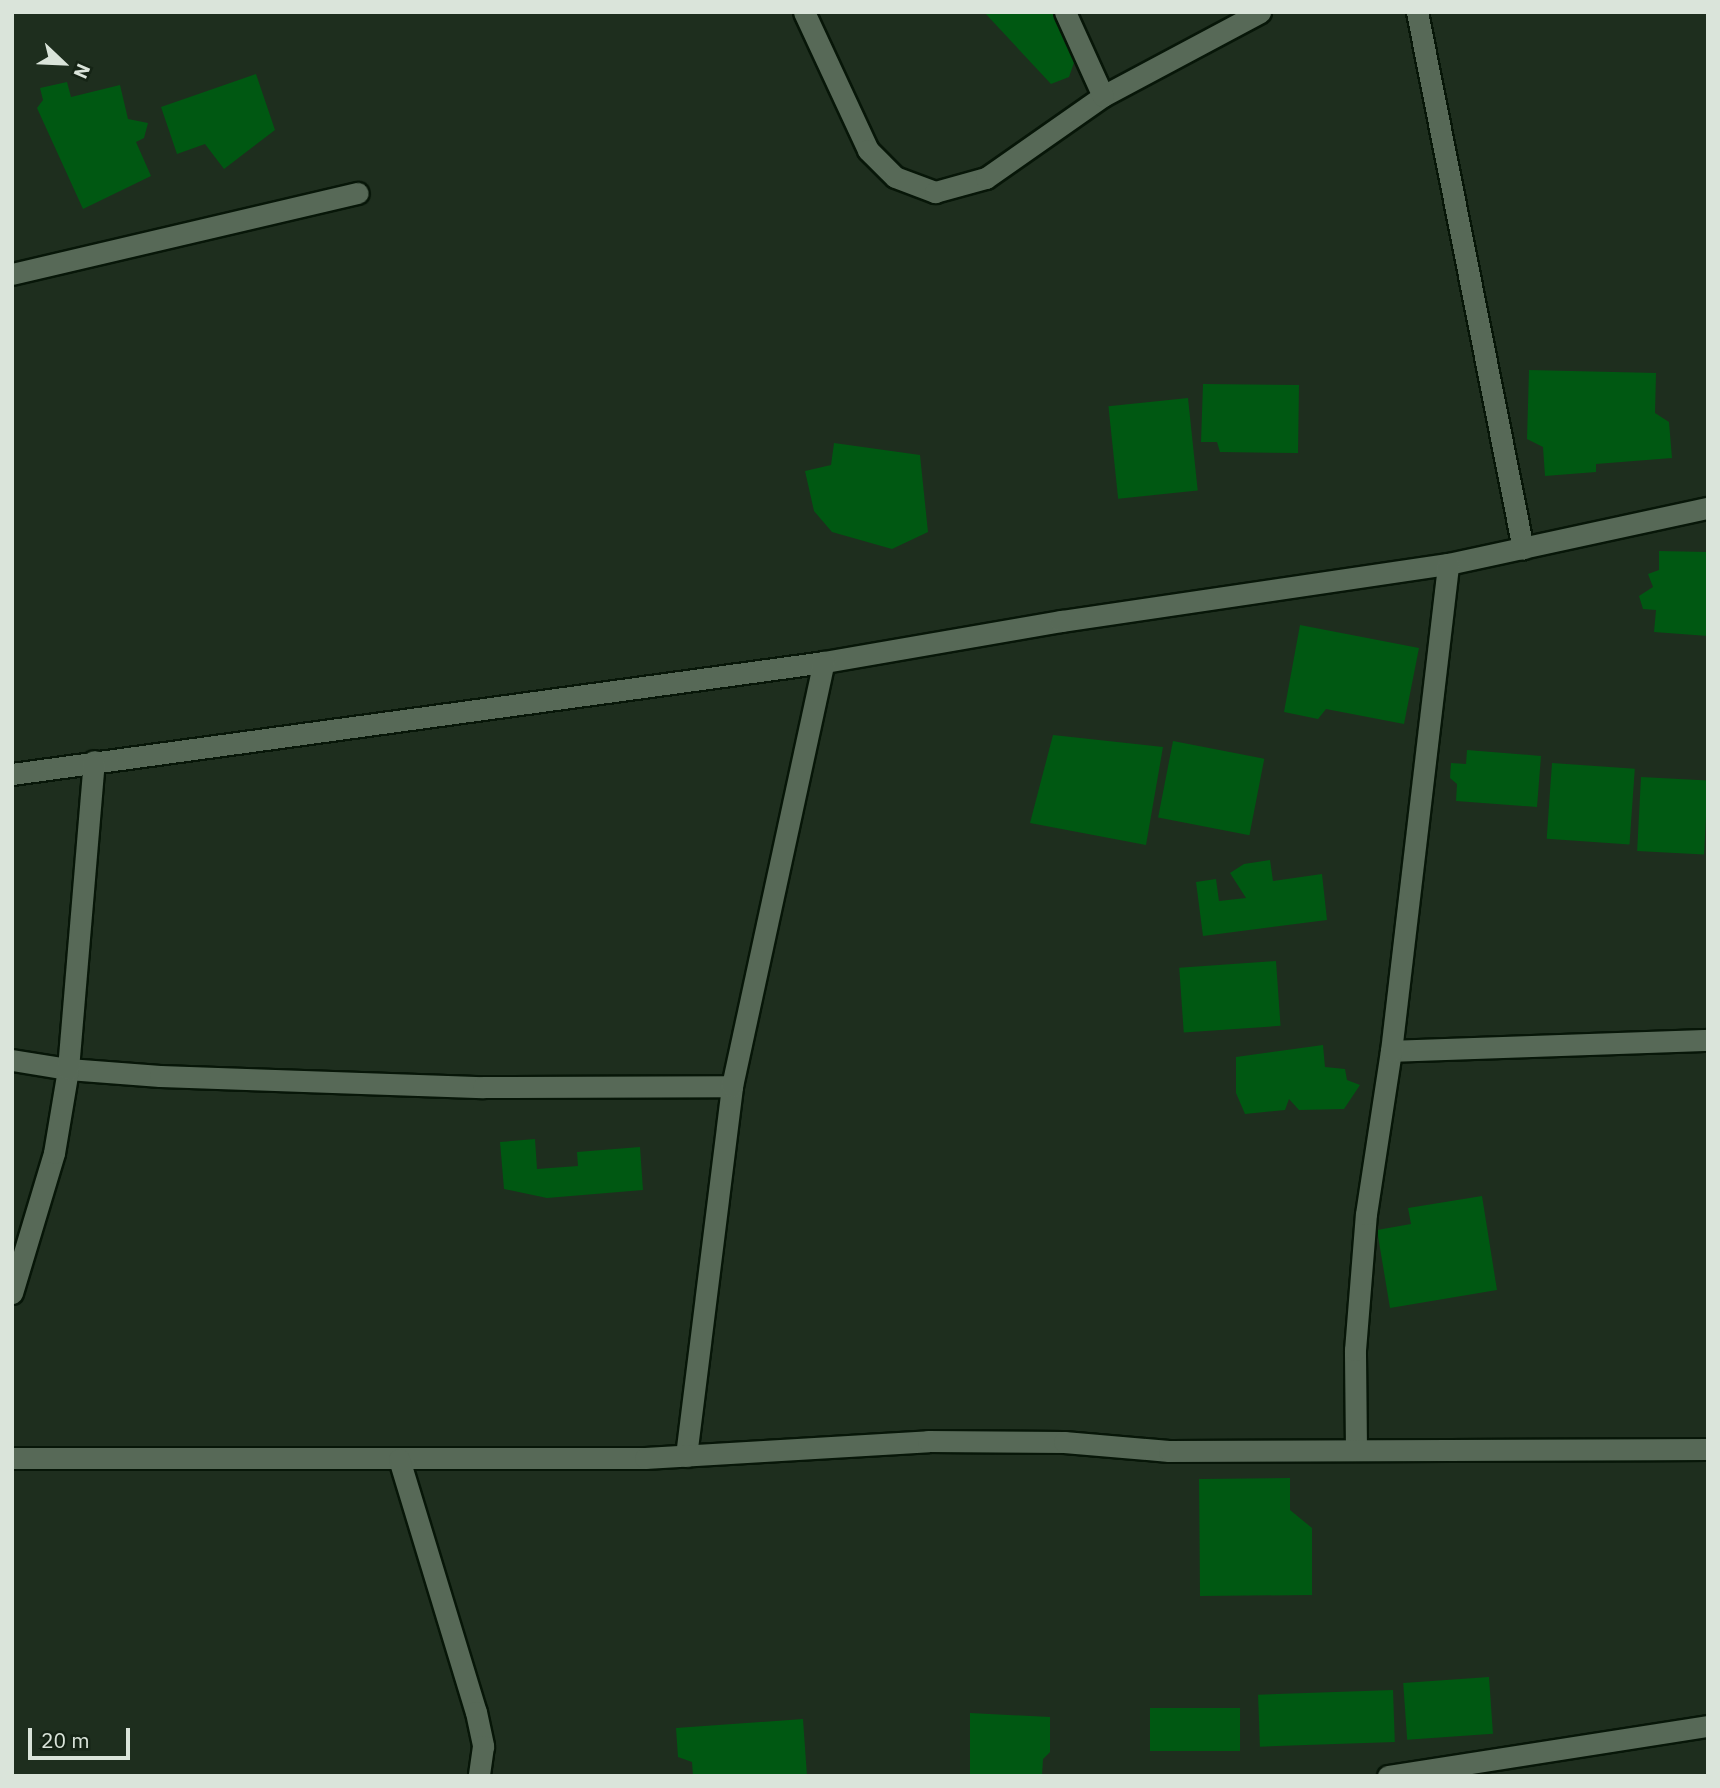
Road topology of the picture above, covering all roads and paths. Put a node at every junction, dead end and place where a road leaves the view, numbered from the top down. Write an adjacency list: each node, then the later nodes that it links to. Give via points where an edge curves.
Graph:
1 (804, 12): 5 (street, via 868,150 895,177 915,188 935,192 986,178)
2 (1065, 12): 5 (street)
3 (1260, 12): 5 (street)
4 (1417, 12): 9 (street)
5 (1103, 96)
6 (358, 193): 7 (street)
7 (12, 274)
8 (1708, 508): 9 (street)
9 (1523, 549): 10 (street)
10 (1448, 564): 11 (street, via 1060,621); 15 (street)
11 (824, 662): 12 (street); 18 (street)
12 (94, 761): 13 (street); 17 (street)
13 (12, 774)
14 (1708, 1040): 15 (street)
15 (1391, 1051): 21 (street, via 1366,1214 1355,1350)
16 (12, 1060): 17 (street)
17 (68, 1069): 18 (street, via 483,1087); 19 (street, via 54,1153)
18 (732, 1086): 22 (street)
19 (12, 1293)
20 (1708, 1449): 21 (street)
21 (1356, 1450): 22 (street, via 1169,1451 1064,1442 928,1441)
22 (686, 1456): 24 (street)
23 (12, 1458): 24 (street)
24 (400, 1459): 26 (street, via 476,1712 483,1746)
25 (1708, 1726): 27 (street)
26 (479, 1776)
27 (1388, 1776)

